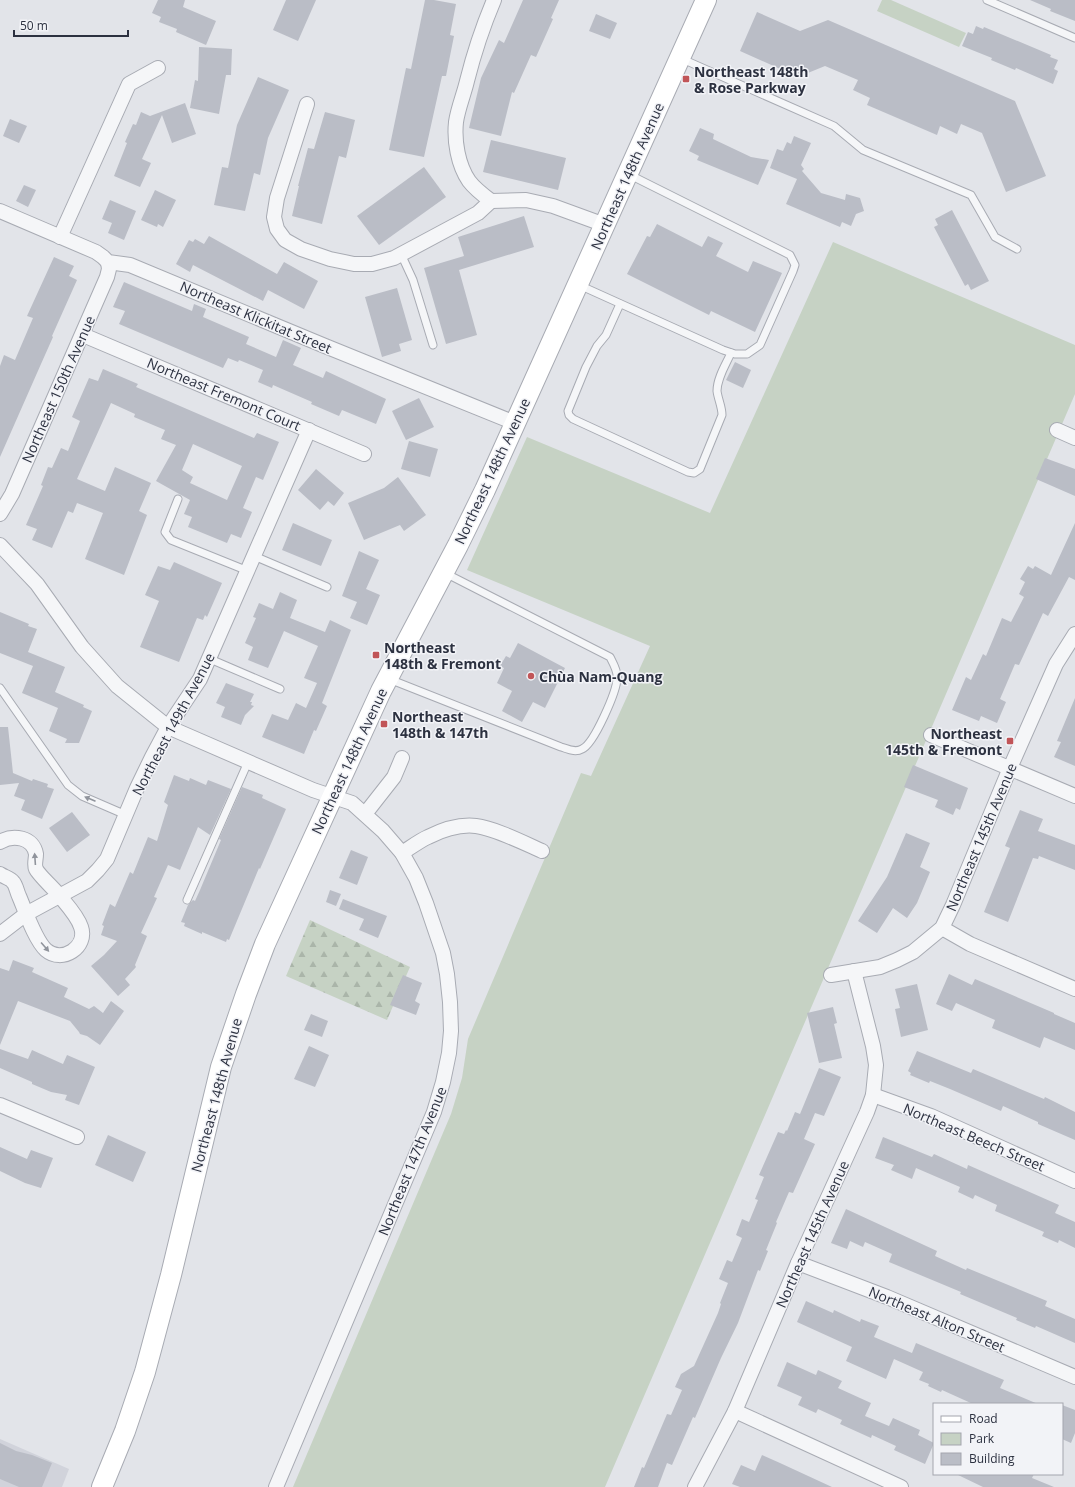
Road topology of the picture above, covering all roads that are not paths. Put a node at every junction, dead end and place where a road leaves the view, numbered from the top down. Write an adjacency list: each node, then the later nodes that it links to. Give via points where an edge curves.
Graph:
1 (494, 0): 9 (street, via 475,50 456,121 456,142 460,162 468,180)
2 (706, 0): 5 (main road, Northeast 148th Avenue)
3 (987, 0): 4 (lane)
4 (1075, 38)
5 (680, 58): 8 (main road, Northeast 148th Avenue); 13 (lane, via 834,126 863,150 971,195 995,237)
6 (158, 68): 12 (street, via 128,84)
7 (308, 104): 14 (street, via 277,198 274,217 277,230 285,240 301,249 354,264 372,264)
8 (628, 174): 11 (main road, Northeast 148th Avenue); 20 (lane, via 790,255 793,259 793,271 760,345 747,354)
9 (491, 201): 11 (street, via 526,200 553,206); 14 (street, via 478,213)
10 (0, 211): 12 (street, Northeast Klickitat Street)
11 (605, 225): 16 (main road, Northeast 148th Avenue)
12 (60, 237): 15 (street, Northeast Klickitat Street, via 96,252)
13 (1017, 249)
14 (401, 254): 19 (lane, via 413,280)
15 (108, 262): 18 (street, Northeast 150th Avenue, via 107,277); 21 (street, Northeast Klickitat Street, via 130,265)
16 (578, 285): 17 (lane); 21 (main road, Northeast 148th Avenue)
17 (620, 304): 20 (lane); 20 (lane, via 606,335 586,367 569,415 688,472 694,473 700,469 722,415 717,384)
18 (83, 335): 22 (street, Northeast Fremont Court); 27 (street, Northeast 150th Avenue, via 12,494)
19 (433, 345)
20 (731, 353)
21 (514, 423): 31 (main road, Northeast 148th Avenue, via 485,490)
22 (309, 430): 25 (street, Northeast Fremont Court); 29 (street, Northeast 149th Avenue)
23 (1057, 430): 24 (street)
24 (1075, 438)
25 (364, 454)
26 (178, 499): 30 (lane, via 165,532 171,540)
27 (0, 514)
28 (0, 545): 38 (street, Northeast 147th Avenue, via 37,584 82,647 112,680)
29 (254, 556): 30 (street, Northeast 149th Avenue); 32 (lane)
30 (248, 571): 34 (street, Northeast 149th Avenue)
31 (443, 572): 35 (main road, Northeast 148th Avenue); 35 (lane, via 610,657 618,676 614,694 588,746 574,751 561,747)
32 (327, 587)
33 (1075, 634): 42 (street, Northeast 145th Avenue, via 1056,664)
34 (210, 659): 37 (lane); 38 (street, Northeast 149th Avenue)
35 (387, 678): 43 (main road, Northeast 148th Avenue)
36 (0, 688): 46 (lane, one-way to 36, via 82,796 68,785)
37 (280, 690)
38 (168, 728): 41 (street, Northeast 147th Avenue); 46 (street, Northeast 149th Avenue)
39 (931, 735): 42 (street)
40 (402, 758): 45 (street, via 394,777)
41 (248, 762): 43 (street, Northeast 147th Avenue); 52 (lane)
42 (1010, 768): 44 (street); 54 (street, Northeast 145th Avenue)
43 (332, 796): 45 (street, Northeast 147th Avenue, via 352,803); 66 (main road, Northeast 148th Avenue, via 265,944 233,1031 212,1103 153,1347 138,1396)
44 (1075, 796)
45 (364, 814): 49 (street, Northeast 147th Avenue)
46 (126, 815): 51 (street, Northeast 149th Avenue, via 107,859 98,870 87,881)
47 (0, 842): 51 (street, one-way to 47, via 36,870 36,853 27,840 17,837)
48 (542, 851): 49 (street, via 487,828 461,826 426,837)
49 (402, 853): 67 (street, Northeast 147th Avenue, via 416,878 443,953 450,1002 449,1053 434,1112)
50 (0, 874): 53 (street, via 13,882)
51 (59, 896): 53 (street, Northeast 149th Avenue); 53 (street, one-way to 51, via 44,949 58,956 68,954 80,943 82,931 72,912)
52 (187, 900)
53 (26, 914): 55 (street, Northeast 149th Avenue)
54 (942, 928): 56 (street, Northeast 145th Avenue, via 913,952 897,960); 58 (street, via 970,944)
55 (0, 934)
56 (854, 971): 57 (street, Northeast 145th Avenue); 59 (street, Northeast 145th Avenue, via 875,1058)
57 (832, 975)
58 (1075, 988)
59 (873, 1095): 62 (street, Northeast Beech Street, via 931,1116); 63 (street, Northeast 145th Avenue)
60 (0, 1105): 61 (street)
61 (77, 1137)
62 (1075, 1180)
63 (798, 1263): 64 (street, Northeast Alton Street, via 887,1297); 65 (street, Northeast 145th Avenue)
64 (1075, 1377)
65 (735, 1410): 68 (street, Northeast 145th Avenue); 69 (street)
66 (102, 1487)
67 (276, 1487)
68 (695, 1487)
69 (901, 1487)

